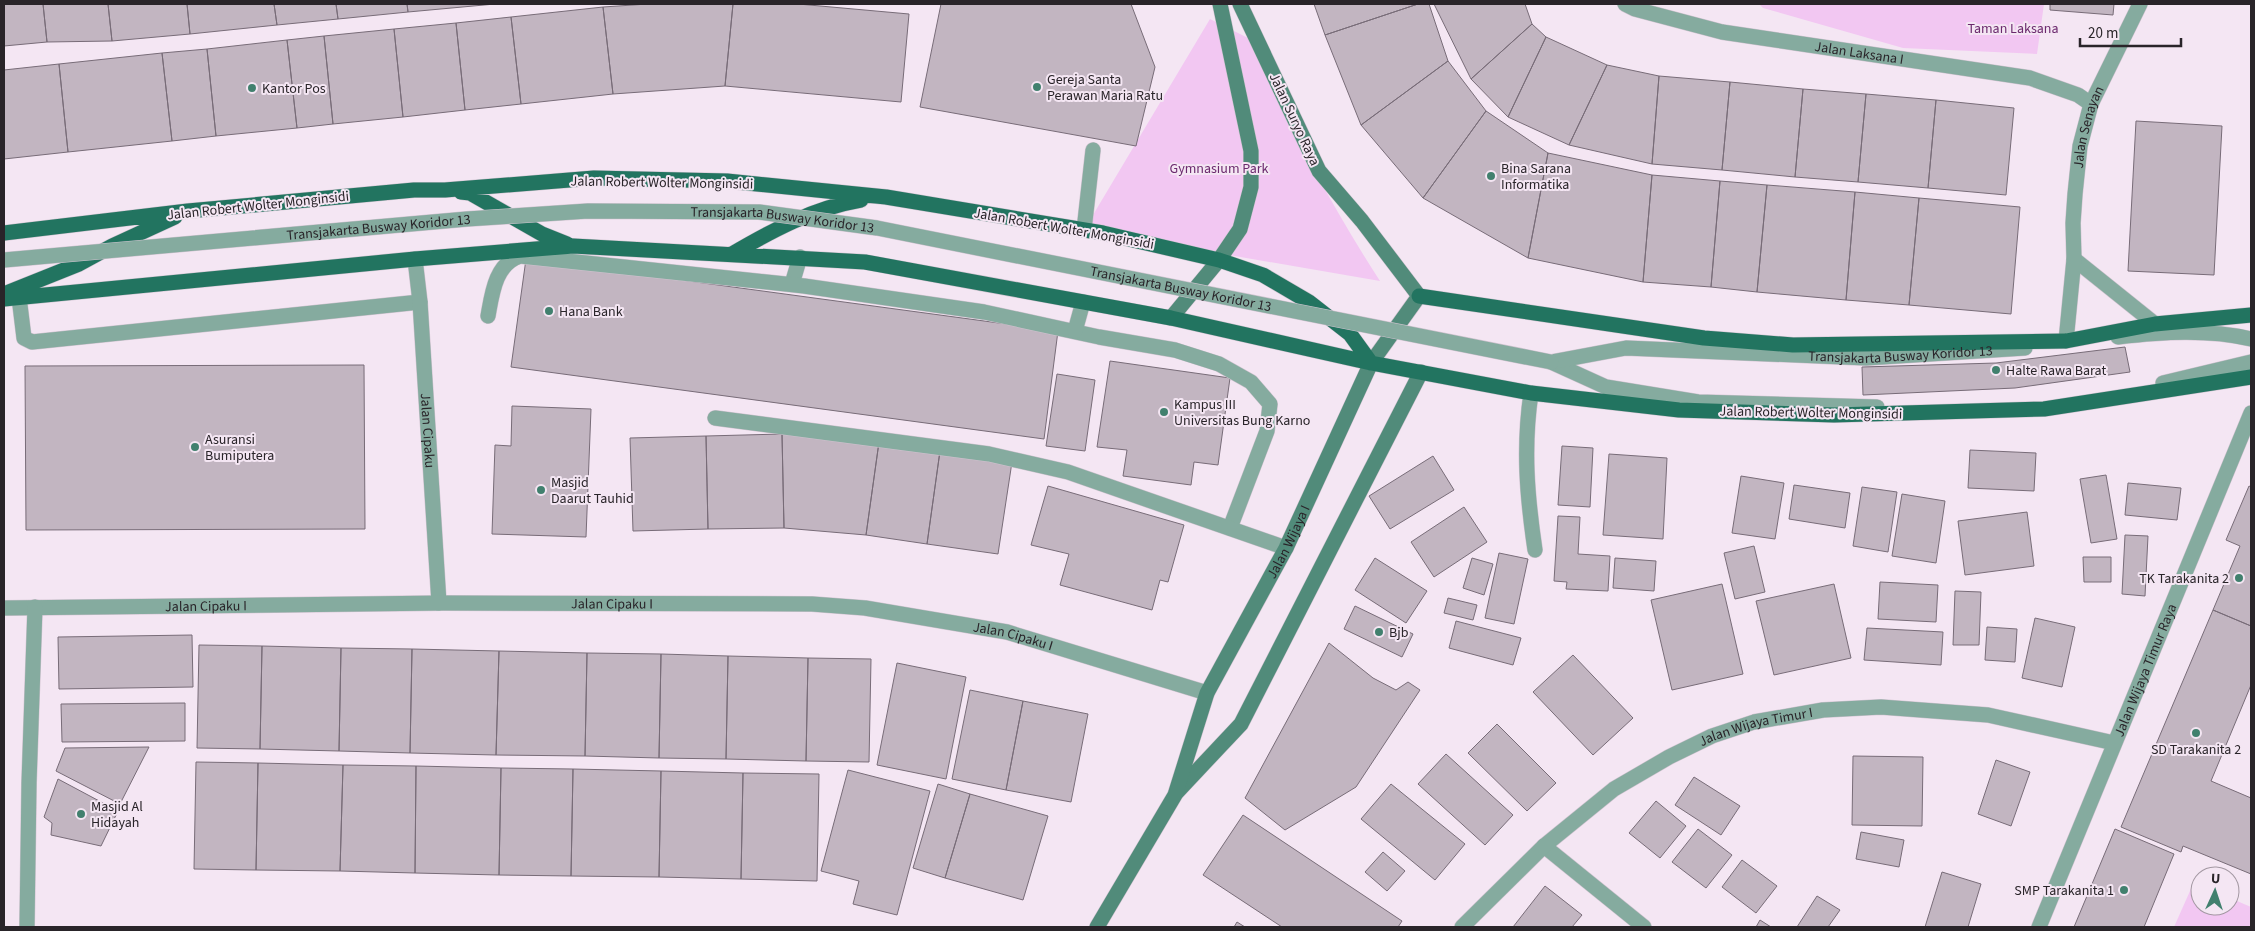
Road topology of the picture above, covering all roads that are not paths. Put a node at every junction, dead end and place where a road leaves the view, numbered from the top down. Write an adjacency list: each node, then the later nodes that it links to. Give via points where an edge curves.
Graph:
1 (1220, 4): 18 (main road, via 1252,160 1251,187 1240,229)
2 (1240, 4): 21 (main road, Jalan Suryo Raya, via 1319,171)
3 (2140, 4): 5 (street, Jalan Senayan)
4 (1635, 5): 5 (street, Jalan Laksana I, via 1722,32 2030,78 2078,95)
5 (2091, 104): 16 (street, Jalan Senayan, via 2076,171 2072,223)
6 (1093, 150): 10 (street)
7 (445, 190): 8 (main road, Jalan Robert Wolter Monginsidi, via 603,178 728,181); 9 (main road, Jalan Robert Wolter Monginsidi, via 414,190); 12 (main road, via 470,193 542,234)
8 (886, 197): 10 (main road, Jalan Robert Wolter Monginsidi); 13 (main road, via 825,208)
9 (188, 211): 11 (main road, Jalan Robert Wolter Monginsidi); 20 (main road, via 79,264)
10 (1084, 230): 18 (main road, Jalan Robert Wolter Monginsidi)
11 (4, 233)
12 (573, 246): 13 (main road, Jalan Robert Wolter Monginsidi); 15 (main road, Jalan Robert Wolter Monginsidi)
13 (732, 254): 14 (main road, Jalan Robert Wolter Monginsidi)
14 (800, 257): 19 (street); 24 (main road, Jalan Robert Wolter Monginsidi, via 866,262)
15 (416, 259): 22 (main road, Jalan Robert Wolter Monginsidi); 23 (street, Jalan Cipaku)
16 (2074, 259): 28 (street); 31 (street, Jalan Senayan)
17 (4, 260): 32 (street, Transjakarta Busway Koridor 13, bridge, via 588,211 759,212 877,228)
18 (1219, 260): 27 (main road); 34 (main road, Jalan Robert Wolter Monginsidi, via 1262,275 1309,302 1350,334)
19 (792, 284): 26 (street, via 520,256 502,268 492,290); 29 (street, via 984,312)
20 (4, 294)
21 (1419, 296): 31 (main road, via 1704,338 1776,344); 34 (main road, Jalan Wijaya I)
22 (11, 298): 23 (street, via 24,338 32,342)
23 (420, 302): 43 (street, Jalan Cipaku)
24 (1083, 302): 27 (main road, Jalan Robert Wolter Monginsidi); 29 (street)
25 (2251, 315): 28 (main road)
26 (488, 316)
27 (1171, 318): 34 (main road, Jalan Robert Wolter Monginsidi)
28 (2155, 324): 31 (main road)
29 (1075, 331): 40 (street, via 1175,350 1219,364 1251,382 1270,404 1267,432)
30 (2251, 339): 32 (street, Transjakarta Busway Koridor 13, via 2227,334 2167,331 2032,348 1866,358 1626,348)
31 (2066, 341)
32 (1551, 362): 33 (street, Transjakarta Busway Koridor 13, via 1606,387 1698,402 1866,407 2041,402 2178,381)
33 (2251, 362)
34 (1371, 363): 35 (main road, Jalan Robert Wolter Monginsidi); 41 (main road, Jalan Wijaya I)
35 (1421, 372): 37 (main road, Jalan Robert Wolter Monginsidi); 48 (main road, Jalan Wijaya I, via 1241,724)
36 (2251, 377): 37 (main road, Jalan Robert Wolter Monginsidi, via 2044,409 1834,415 1679,410)
37 (1531, 394): 42 (street, via 1526,461 1527,498)
38 (2251, 413): 47 (street, Jalan Wijaya Timur Raya)
39 (715, 418): 40 (street, via 989,454 1068,472)
40 (1230, 528): 41 (street)
41 (1286, 548): 46 (main road, Jalan Wijaya I)
42 (1535, 550)
43 (439, 603): 44 (street, Jalan Cipaku I); 46 (street, Jalan Cipaku I, via 812,604 865,608 1007,632)
44 (35, 607): 45 (street, Jalan Cipaku I); 50 (street)
45 (4, 608)
46 (1207, 693): 48 (main road, Jalan Wijaya I)
47 (2114, 743): 49 (street, Jalan Wijaya Timur I, via 1988,714 1899,708 1823,710 1763,721 1712,736 1614,789); 54 (street, Jalan Wijaya Timur Raya)
48 (1174, 794): 51 (main road, Jalan Wijaya I)
49 (1544, 846): 52 (street, Jalan Wijaya Timur I); 53 (street)
50 (27, 927)
51 (1097, 927)
52 (1462, 927)
53 (1644, 927)
54 (2039, 927)

